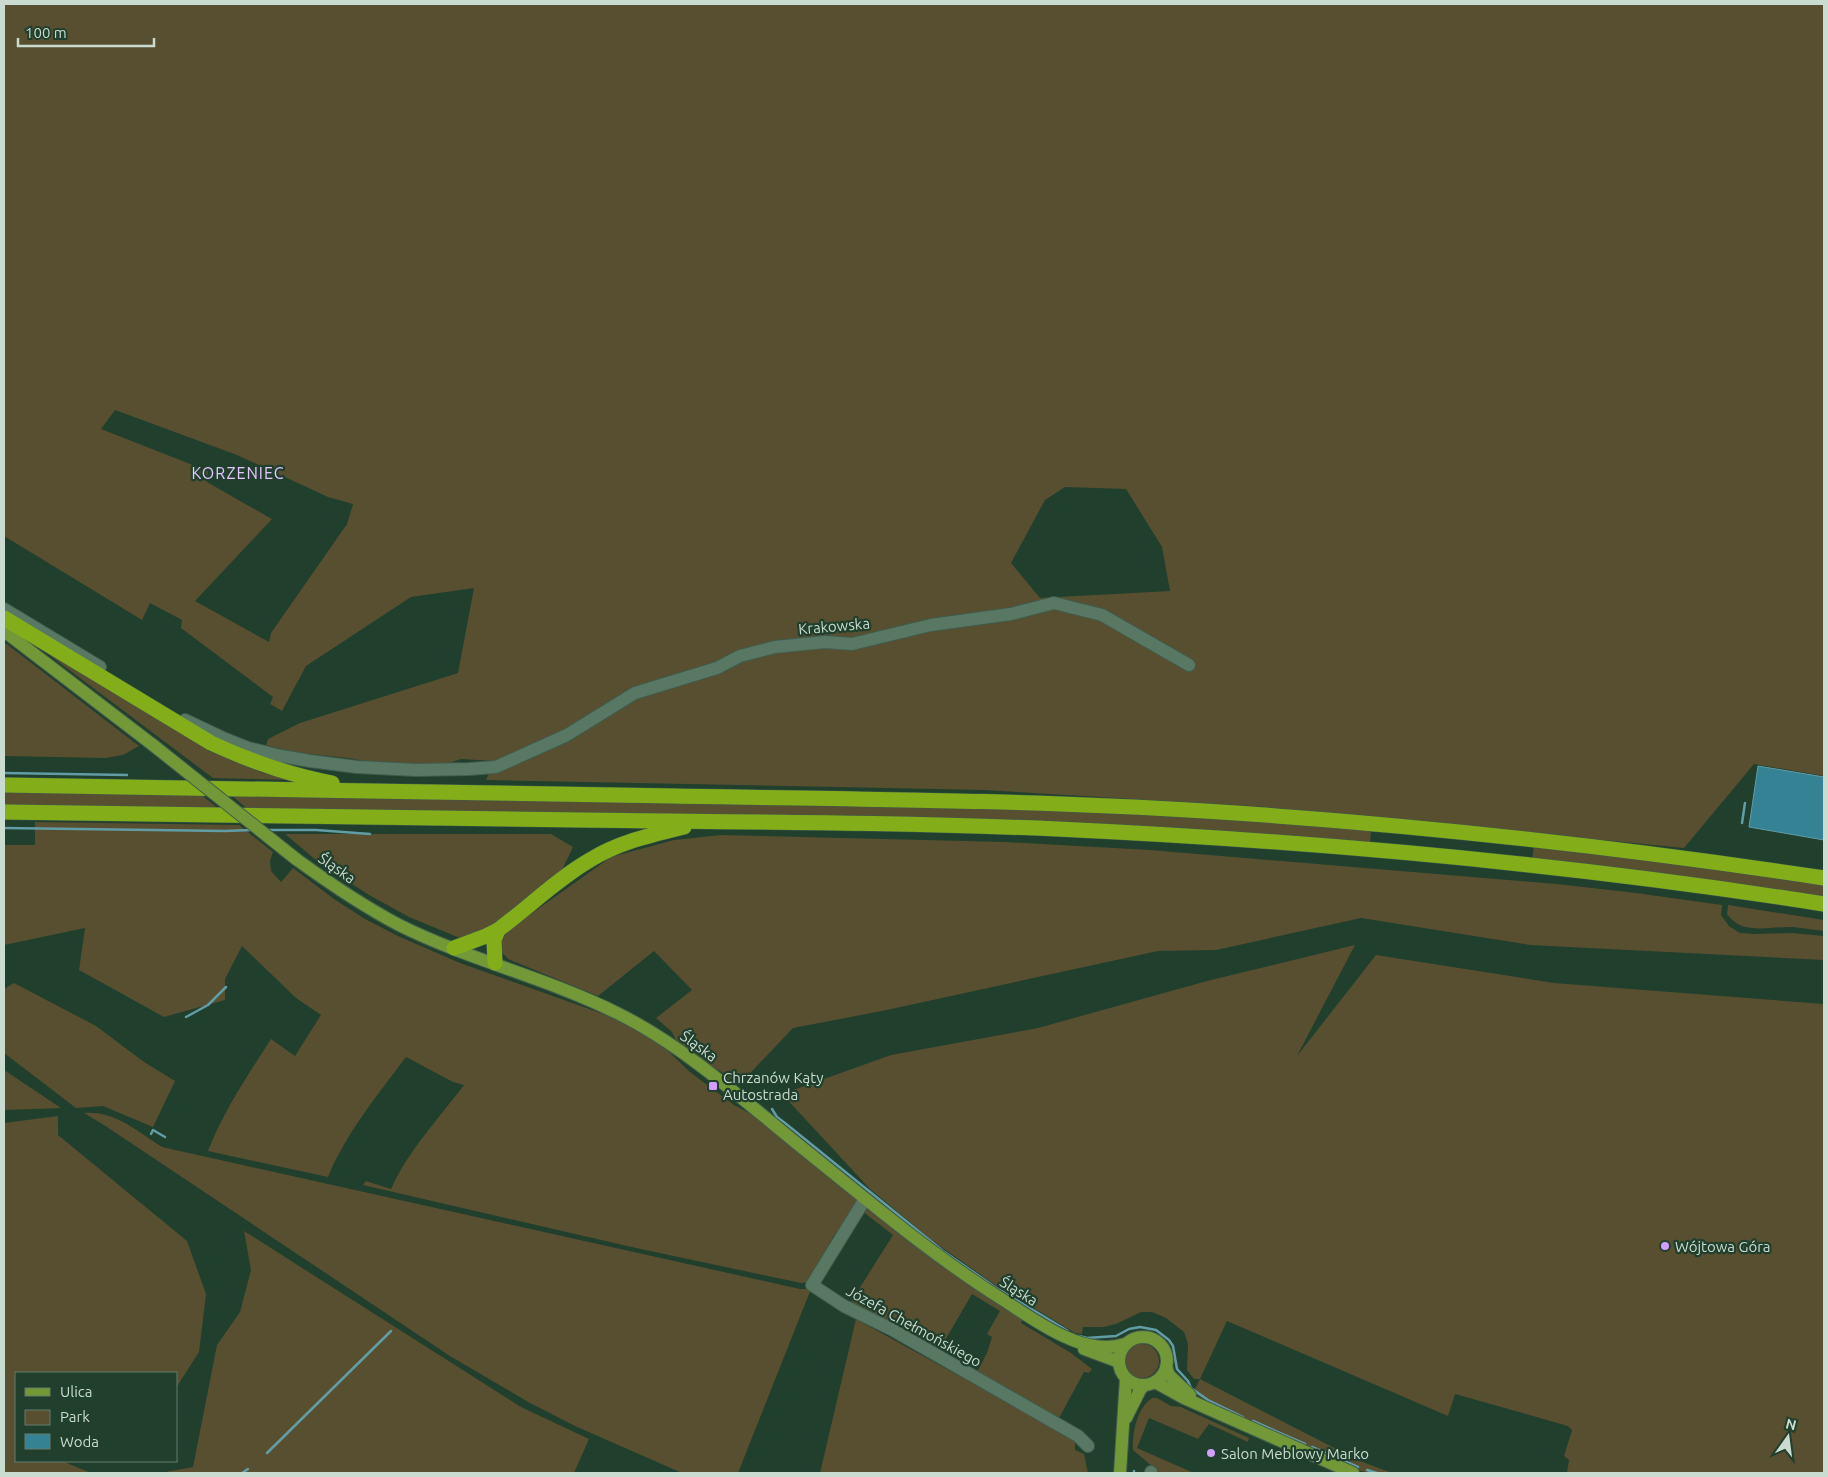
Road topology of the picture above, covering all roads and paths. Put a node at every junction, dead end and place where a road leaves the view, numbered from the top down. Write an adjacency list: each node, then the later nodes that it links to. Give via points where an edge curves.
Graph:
1 (4, 609): 4 (street, Krakowska, via 184,719 248,748 357,767 416,770 496,767 567,735 635,693 717,668 740,656 775,647 825,642 852,644 931,625 1010,614 1054,603 1102,615)
2 (4, 618): 6 (highway, via 188,731 225,750 292,774)
3 (4, 630): 12 (main road, Śląska, bridge, via 345,894 400,925)
4 (1189, 665)
5 (4, 785): 6 (highway)
6 (380, 791): 9 (highway, via 935,800 1200,811 1478,833)
7 (4, 812): 8 (highway)
8 (707, 822): 10 (highway, via 966,826 1200,837 1501,862); 11 (highway, via 644,836 607,850 572,871)
9 (1824, 878)
10 (1824, 904)
11 (498, 930): 12 (highway); 13 (highway, via 494,940)
12 (454, 948): 13 (main road, Śląska)
13 (495, 963): 14 (main road, Śląska, via 630,1019 703,1069)
14 (865, 1198): 15 (main road, Śląska, via 971,1280); 23 (street, Józefa Chełmońskiego, via 812,1285 1078,1436)
15 (1070, 1339): 16 (main road, Śląska, via 1106,1347); 17 (main road, Śląska, via 1088,1351)
16 (1125, 1344): 17 (main road); 18 (main road, via 1137,1338 1151,1338 1162,1346)
17 (1119, 1362): 19 (main road)
18 (1166, 1366): 20 (main road, via 1163,1374); 21 (main road, via 1174,1381)
19 (1126, 1378): 20 (main road, via 1132,1382); 22 (main road)
20 (1150, 1383): 21 (main road); 22 (main road, via 1140,1390)
21 (1197, 1402): 25 (main road)
22 (1125, 1420): 24 (main road)
23 (1088, 1446)
24 (1120, 1473)
25 (1353, 1473)

